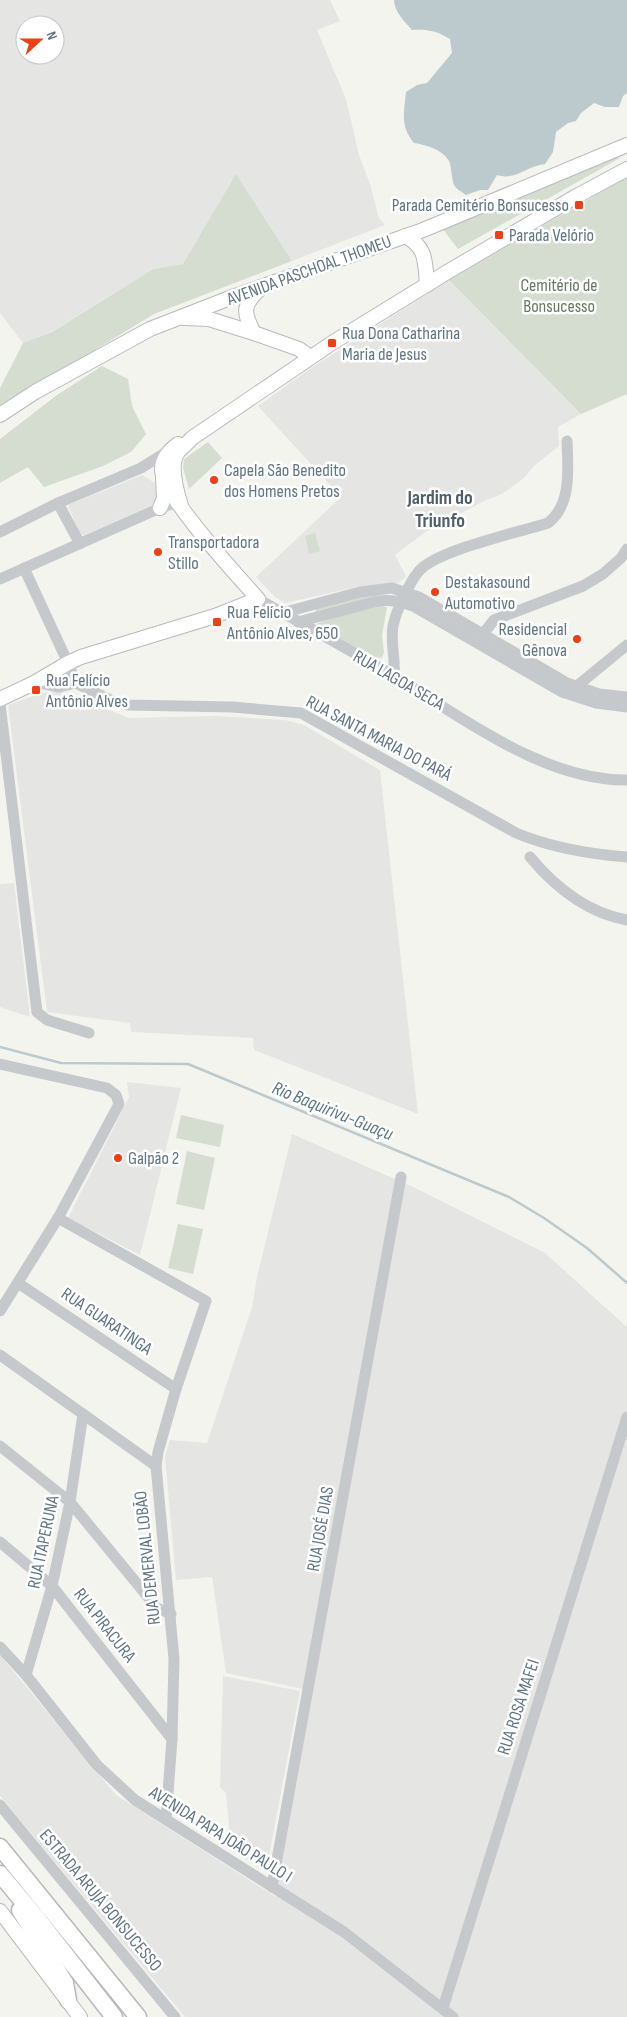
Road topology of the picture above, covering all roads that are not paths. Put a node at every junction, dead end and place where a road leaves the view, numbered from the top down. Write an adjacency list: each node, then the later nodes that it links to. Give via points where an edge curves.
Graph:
1 (627, 145): 5 (main road, AVENIDA PASCHOAL THOMEU)
2 (627, 162): 4 (main road)
3 (627, 169): 4 (main road)
4 (606, 180): 6 (main road)
5 (405, 236): 6 (main road, via 416,242 422,252); 7 (main road, AVENIDA PASCHOAL THOMEU)
6 (427, 285): 10 (main road)
7 (261, 287): 8 (main road, AVENIDA PASCHOAL THOMEU); 9 (main road, via 245,306 246,318)
8 (179, 318): 9 (main road, via 209,319); 11 (main road, AVENIDA PASCHOAL THOMEU, via 150,329 98,357)
9 (254, 333): 10 (main road, via 299,349)
10 (310, 357): 12 (main road)
11 (0, 415)
12 (192, 438): 14 (main road); 18 (main road, via 177,453 174,463 176,489)
13 (567, 441): 25 (street, via 568,474 560,510 555,518 548,523 441,556 419,571)
14 (170, 450): 15 (street); 16 (main road, via 162,463)
15 (141, 468): 16 (street, via 150,468); 17 (street)
16 (163, 478): 18 (main road); 19 (main road, via 164,498)
17 (58, 503): 20 (street); 21 (street)
18 (182, 506): 19 (street, via 174,503); 26 (main road, RUA LAGOA SECA, via 208,544)
19 (160, 508): 21 (street)
20 (0, 532)
21 (80, 544): 23 (street)
22 (627, 549): 29 (street, via 597,578 494,620)
23 (24, 568): 24 (street); 31 (street)
24 (0, 579)
25 (404, 597): 27 (street, via 392,588 377,589); 28 (street); 29 (street, via 419,597); 32 (street, via 392,634); 35 (street, via 413,606 562,692)
26 (258, 599): 27 (street, RUA LAGOA SECA); 31 (main road, via 215,616)
27 (282, 613): 28 (street, RUA LAGOA SECA)
28 (298, 622): 32 (street, RUA LAGOA SECA)
29 (483, 634): 35 (street, via 567,683)
30 (627, 645): 35 (street)
31 (68, 662): 33 (main road); 34 (street)
32 (394, 676): 40 (street, RUA LAGOA SECA, via 541,761 588,776)
33 (35, 682): 34 (street, via 59,687); 37 (main road)
34 (76, 683): 41 (street, RUA SANTA MARIA DO PARÁ, via 127,705 232,707 301,713)
35 (575, 691): 36 (street); 39 (street, via 596,703)
36 (627, 697)
37 (0, 699)
38 (0, 704): 46 (street, via 37,1012 47,1020)
39 (627, 707)
40 (627, 780)
41 (516, 833): 42 (street, RUA SANTA MARIA DO PARÁ); 44 (street)
42 (536, 841): 43 (street, RUA SANTA MARIA DO PARÁ, via 569,850); 44 (street)
43 (627, 856)
44 (530, 857): 45 (street, via 545,874 594,911)
45 (627, 920)
46 (89, 1033)
47 (0, 1064): 49 (street, via 107,1088 116,1095 119,1104)
48 (402, 1177): 69 (street, RUA JOSÉ DIAS)
49 (58, 1218): 50 (street); 53 (street, RUA DEMERVAL LOBÃO, via 206,1301)
50 (18, 1283): 51 (street); 53 (street, RUA GUARATINGA)
51 (0, 1311)
52 (0, 1355): 54 (street)
53 (176, 1389): 57 (street, RUA DEMERVAL LOBÃO)
54 (83, 1414): 57 (street); 58 (street, RUA ITAPERUNA)
55 (627, 1417): 73 (street, RUA ROSA MAFEI)
56 (0, 1446): 58 (street)
57 (156, 1466): 61 (street, RUA DEMERVAL LOBÃO)
58 (70, 1502): 60 (street, RUA ITAPERUNA); 61 (street, via 157,1608)
59 (0, 1542): 60 (street, RUA PIRACURA)
60 (52, 1586): 63 (street, RUA ITAPERUNA); 64 (street, RUA PIRACURA)
61 (171, 1614): 64 (street, RUA DEMERVAL LOBÃO, via 174,1659)
62 (0, 1647): 63 (street, AVENIDA PAPA JOÃO PAULO I)
63 (26, 1675): 66 (street, AVENIDA PAPA JOÃO PAULO I, via 112,1781 134,1800)
64 (172, 1739): 66 (street, RUA DEMERVAL LOBÃO)
65 (0, 1805): 77 (street, ESTRADA ARUJÁ BONSUCESSO)
66 (166, 1820): 69 (street, AVENIDA PAPA JOÃO PAULO I)
67 (0, 1847): 76 (highway)
68 (0, 1874): 70 (highway)
69 (272, 1887): 73 (street, AVENIDA PAPA JOÃO PAULO I, via 344,1932)
70 (16, 1893): 72 (highway, via 18,1908 65,1983); 75 (highway)
71 (0, 1911): 72 (main road)
72 (68, 2000): 74 (main road)
73 (443, 2008): 78 (street, AVENIDA PAPA JOÃO PAULO I)
74 (80, 2017)
75 (114, 2017)
76 (138, 2017)
77 (175, 2017)
78 (452, 2017)

